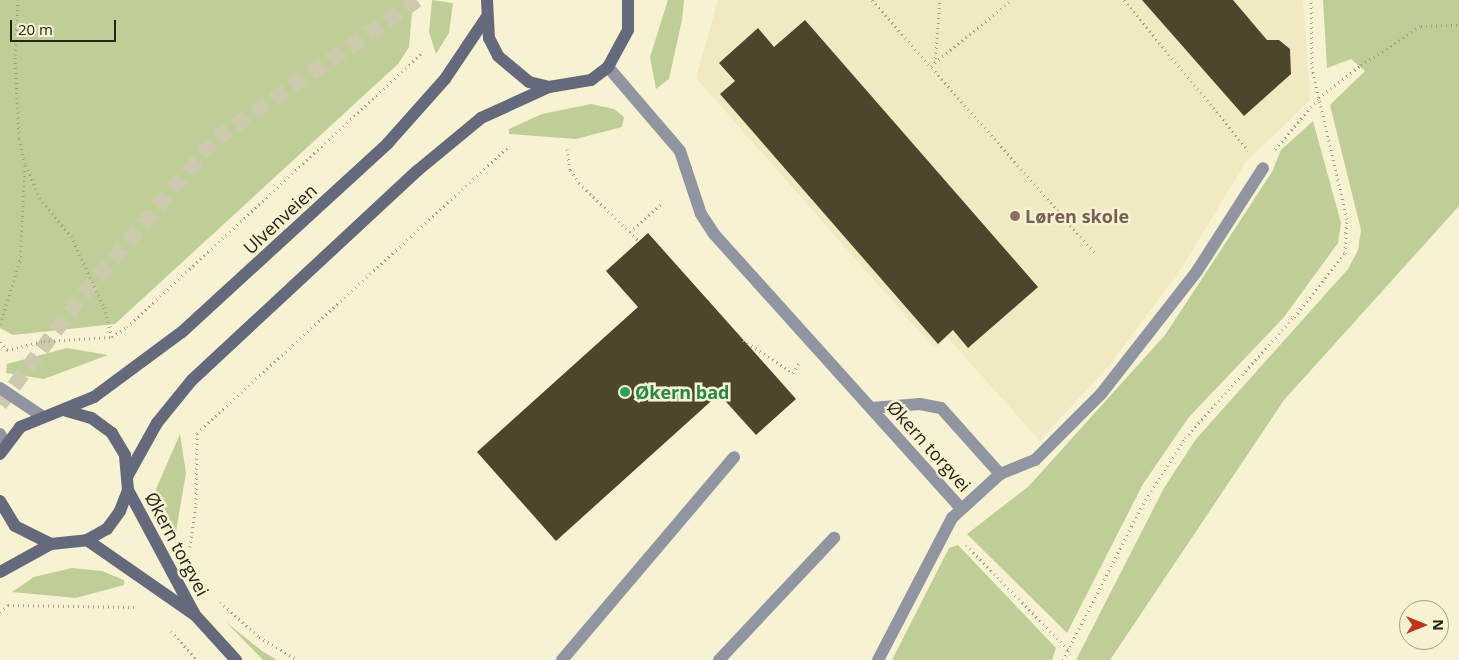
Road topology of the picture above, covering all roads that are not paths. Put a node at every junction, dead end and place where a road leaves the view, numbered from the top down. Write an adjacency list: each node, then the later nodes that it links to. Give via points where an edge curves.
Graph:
1 (487, 0): 3 (main road)
2 (631, 3): 4 (main road, via 628,30)
3 (486, 18): 5 (main road, via 492,44 512,71); 9 (main road, Ulvenveien, via 445,79 388,144 163,349)
4 (608, 67): 5 (main road, via 570,87); 8 (street, Økern torgvei, via 680,151 710,229)
5 (549, 87): 14 (main road, Ulvenveien, via 481,118 417,171 192,380 158,423)
6 (1263, 168): 13 (street, via 1197,271 1101,394 1035,460)
7 (0, 388): 10 (street)
8 (872, 408): 13 (street, Økern torgvei, via 920,404 941,408); 17 (street, Økern torgvei)
9 (66, 411): 10 (main road, Ulvenveien); 14 (main road, Ulvenveien, via 91,418 112,433 125,455)
10 (40, 415): 11 (main road, Ulvenveien, via 20,426)
11 (2, 444)
12 (734, 458): 24 (street)
13 (1000, 474): 17 (street, Økern torgvei)
14 (128, 475): 15 (main road, Ulvenveien)
15 (128, 490): 19 (main road, via 106,528); 22 (main road, Økern torgvei)
16 (0, 501): 20 (main road, via 15,526)
17 (960, 507): 26 (street)
18 (834, 538): 25 (street)
19 (87, 540): 20 (main road); 22 (main road, Økern torgvei)
20 (51, 544): 21 (main road)
21 (0, 572)
22 (195, 615): 23 (main road, Økern torgvei)
23 (236, 660)
24 (562, 660)
25 (718, 660)
26 (878, 660)

